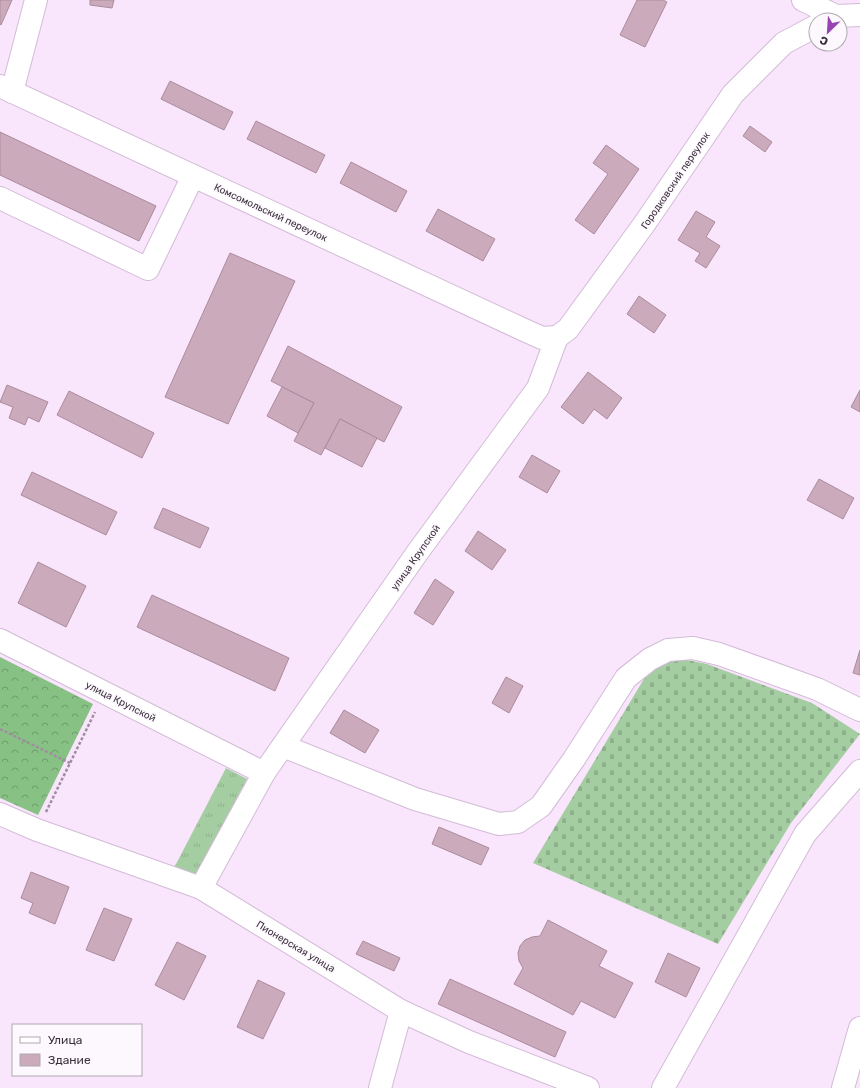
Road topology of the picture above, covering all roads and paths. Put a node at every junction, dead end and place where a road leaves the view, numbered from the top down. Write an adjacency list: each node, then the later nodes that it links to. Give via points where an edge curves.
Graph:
1 (36, 0): 7 (street)
2 (803, 0): 3 (street)
3 (822, 12)
4 (860, 14): 5 (street)
5 (848, 16)
6 (808, 30): 10 (street, Городковский переулок, via 784,43 733,94 641,229 568,329)
7 (6, 89): 8 (street, Комсомольский переулок)
8 (193, 176): 9 (street, via 148,269); 10 (street, Комсомольский переулок)
9 (0, 198)
10 (549, 337): 15 (street, улица Крупской, via 538,388 417,553)
11 (0, 640): 12 (street, улица Крупской)
12 (104, 693): 16 (path); 18 (street, улица Крупской)
13 (860, 710): 15 (street, via 817,690 719,654 693,648 668,650 650,659 626,678 541,806 518,822 499,824 415,799)
14 (0, 729): 16 (path)
15 (283, 746): 18 (street, улица Крупской)
16 (70, 763): 20 (path)
17 (860, 771): 26 (street, via 806,834)
18 (264, 773): 21 (street, улица Крупской)
19 (0, 814): 20 (street, Пионерская улица)
20 (37, 830): 21 (street, Пионерская улица)
21 (201, 888): 22 (street, Пионерская улица)
22 (401, 1011): 24 (street); 25 (street, Пионерская улица, via 469,1042)
23 (860, 1028): 27 (street)
24 (380, 1088)
25 (588, 1088)
26 (662, 1088)
27 (843, 1088)

